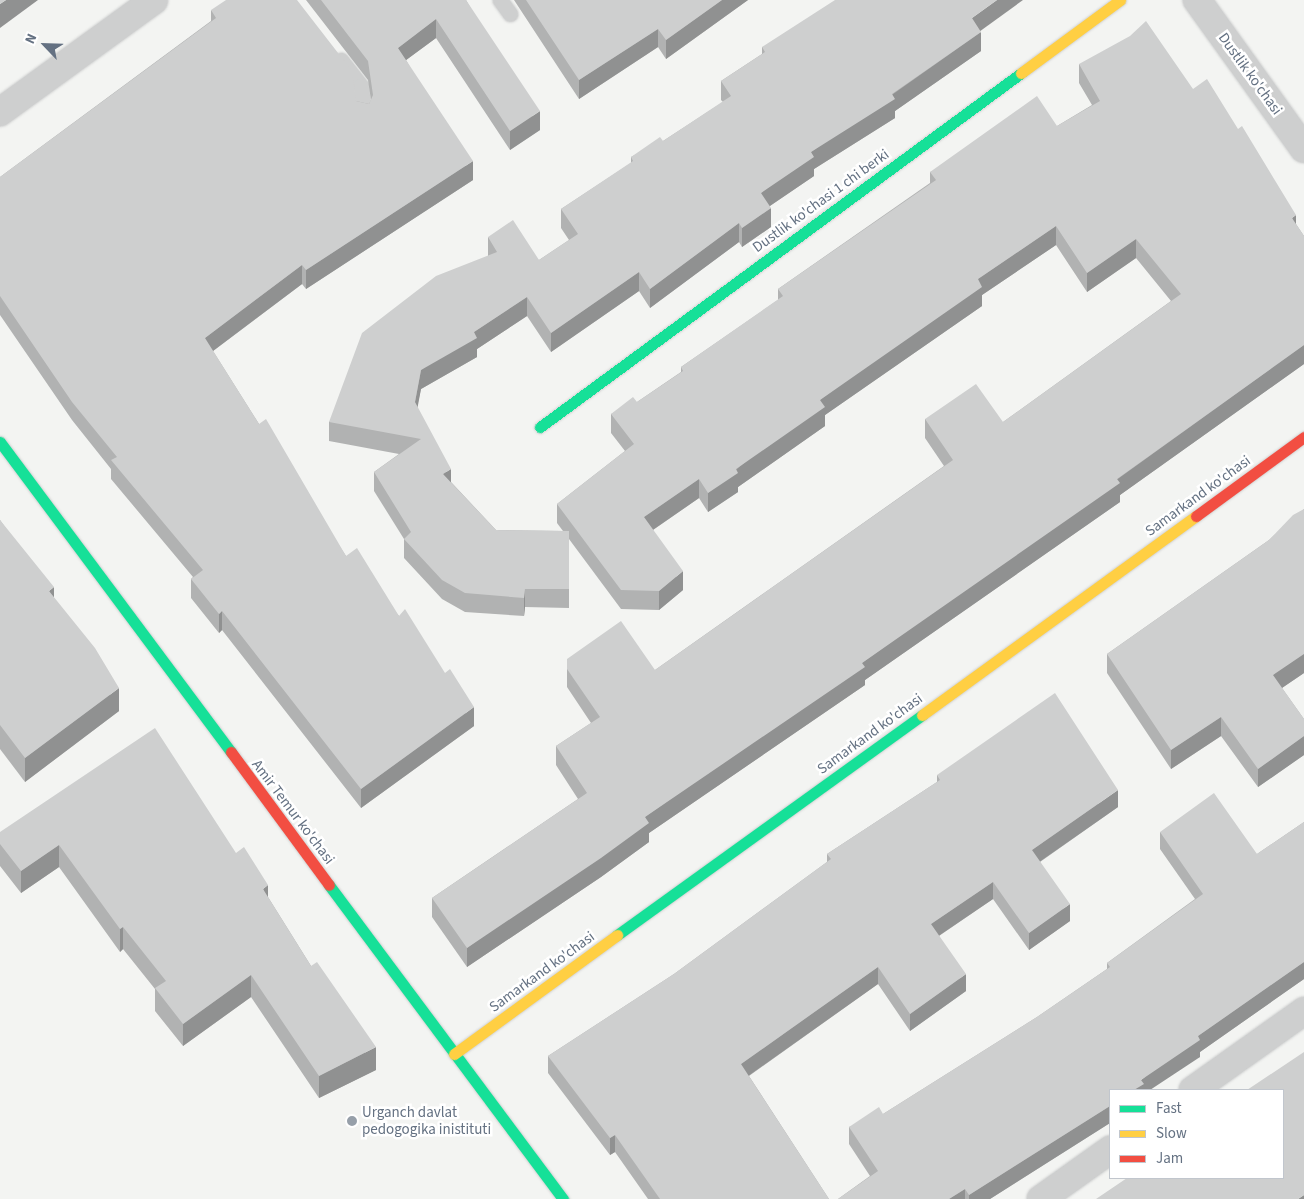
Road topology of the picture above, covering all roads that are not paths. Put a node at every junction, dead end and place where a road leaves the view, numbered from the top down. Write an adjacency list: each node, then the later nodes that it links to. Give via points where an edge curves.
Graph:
1 (154, 0): 7 (street)
2 (500, 0): 5 (lane)
3 (1120, 0): 10 (street, Dustlik ko'chasi 1 chi berki)
4 (1197, 0): 9 (street, Dustlik ko'chasi)
5 (510, 14)
6 (331, 47): 8 (lane, via 361,86)
7 (0, 112)
8 (364, 115)
9 (1304, 148)
10 (540, 426)
11 (1304, 437): 14 (street, Samarkand ko'chasi)
12 (0, 442): 14 (street, Amir Temur ko'chasi)
13 (1304, 1011): 15 (street)
14 (454, 1054): 17 (street, Amir Temur ko'chasi)
15 (1195, 1089)
16 (1109, 1151): 18 (street)
17 (563, 1199)
18 (1041, 1199)

